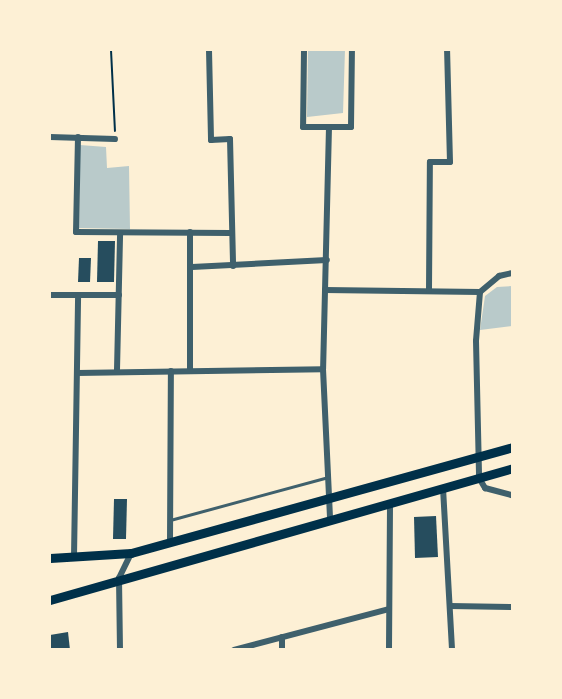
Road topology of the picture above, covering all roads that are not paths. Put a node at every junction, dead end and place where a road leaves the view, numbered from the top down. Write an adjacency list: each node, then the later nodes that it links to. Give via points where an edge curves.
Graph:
1 (210, 50): 10 (street, via 211,140 230,139)
2 (304, 50): 5 (street, via 303,127)
3 (352, 50): 5 (street, via 351,127)
4 (447, 50): 17 (street, via 450,162 430,162)
5 (329, 127): 12 (street)
6 (50, 137): 7 (street)
7 (78, 137): 8 (street); 11 (street, via 76,232)
8 (115, 140)
9 (190, 232): 10 (street); 11 (street); 14 (street)
10 (230, 232): 13 (street)
11 (120, 235): 21 (street)
12 (327, 260): 13 (street); 16 (street)
13 (233, 266): 14 (street)
14 (192, 267): 24 (street)
15 (513, 273): 18 (street, via 499,276)
16 (325, 290): 17 (street); 22 (street)
17 (429, 290): 18 (street)
18 (480, 292): 28 (street, via 476,341)
19 (50, 295): 20 (street)
20 (78, 295): 21 (street); 26 (street)
21 (119, 295): 23 (street)
22 (323, 369): 24 (street); 30 (street)
23 (117, 370): 25 (street); 26 (street)
24 (190, 370): 25 (street)
25 (171, 371): 37 (street)
26 (77, 373): 40 (street)
27 (513, 447): 28 (main road)
28 (479, 456): 31 (street); 34 (main road)
29 (513, 468): 31 (main road)
30 (328, 477): 34 (street); 37 (lane)
31 (479, 478): 32 (main road); 33 (street, via 485,488)
32 (443, 488): 35 (main road); 44 (street)
33 (513, 495)
34 (328, 498): 36 (street); 38 (main road)
35 (390, 503): 36 (main road); 46 (street)
36 (330, 518): 42 (main road)
37 (170, 520): 38 (street)
38 (170, 542): 39 (main road)
39 (130, 553): 40 (main road); 42 (street)
40 (74, 557): 41 (main road)
41 (50, 558)
42 (119, 578): 43 (main road); 48 (street)
43 (50, 600)
44 (450, 606): 45 (street); 52 (street)
45 (513, 607)
46 (389, 609): 47 (street); 51 (street)
47 (282, 637): 49 (street); 50 (street)
48 (120, 650)
49 (234, 650)
50 (282, 650)
51 (388, 650)
52 (452, 650)

